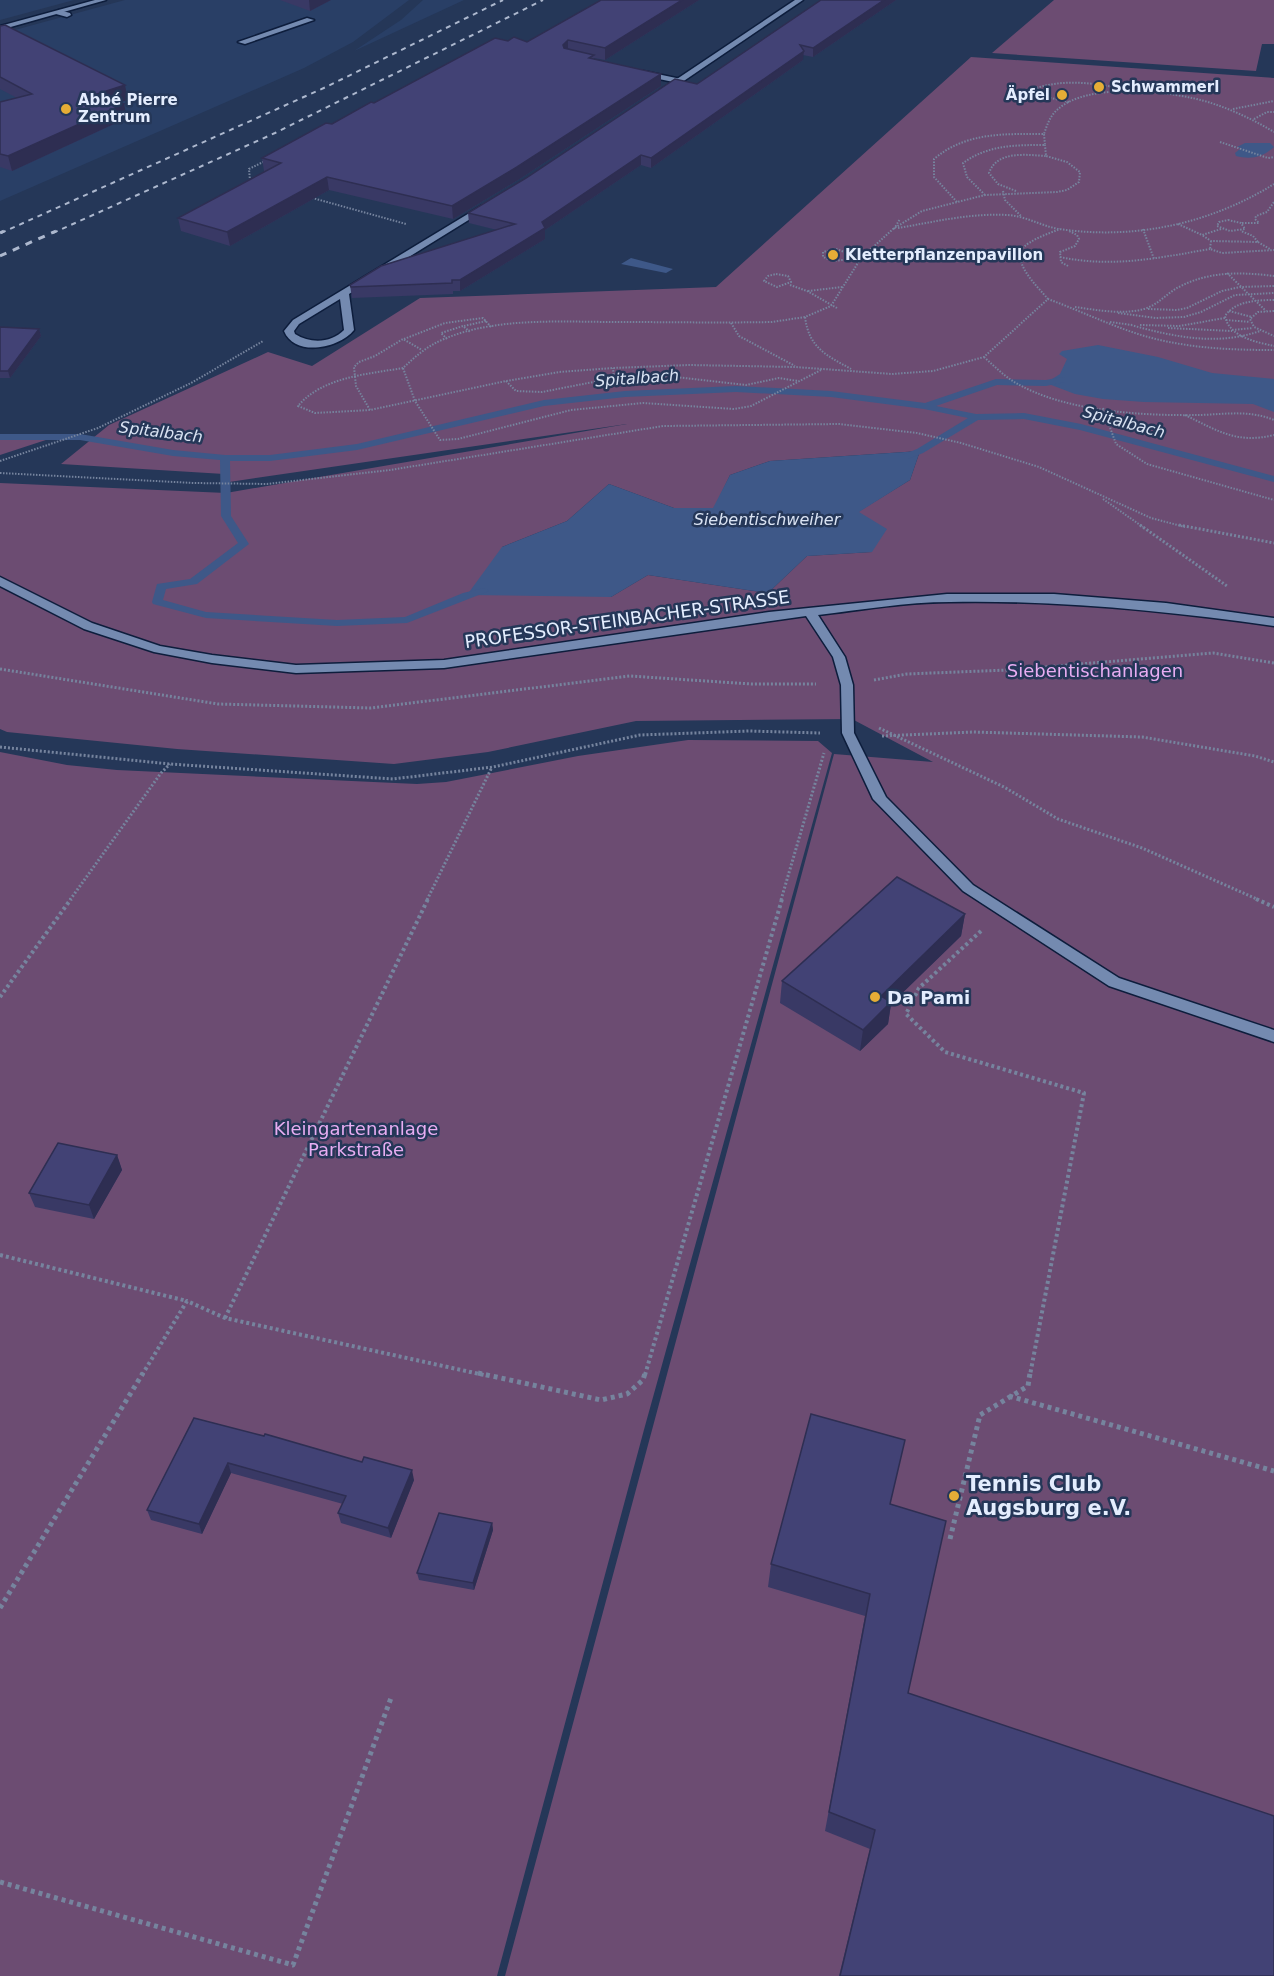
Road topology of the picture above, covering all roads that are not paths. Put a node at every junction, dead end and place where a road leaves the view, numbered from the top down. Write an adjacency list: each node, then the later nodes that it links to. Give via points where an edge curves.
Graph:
1 (103, 0): 4 (street)
2 (800, 0): 7 (street)
3 (310, 20): 5 (street)
4 (0, 28)
5 (242, 42)
6 (634, 71): 7 (street)
7 (678, 81): 8 (street)
8 (650, 99)
9 (494, 202): 10 (street)
10 (344, 294): 10 (street, via 349,330 340,339 321,344 291,336 289,331 296,322)
11 (0, 581): 12 (street, PROFESSOR-STEINBACHER-STRASSE, via 88,626 158,649 296,669 444,664)
12 (810, 612): 13 (street, PROFESSOR-STEINBACHER-STRASSE, via 947,598 1054,598); 14 (street, via 839,657 847,685 848,733 880,799 968,888 1114,982)
13 (1274, 622)
14 (1274, 1036)

